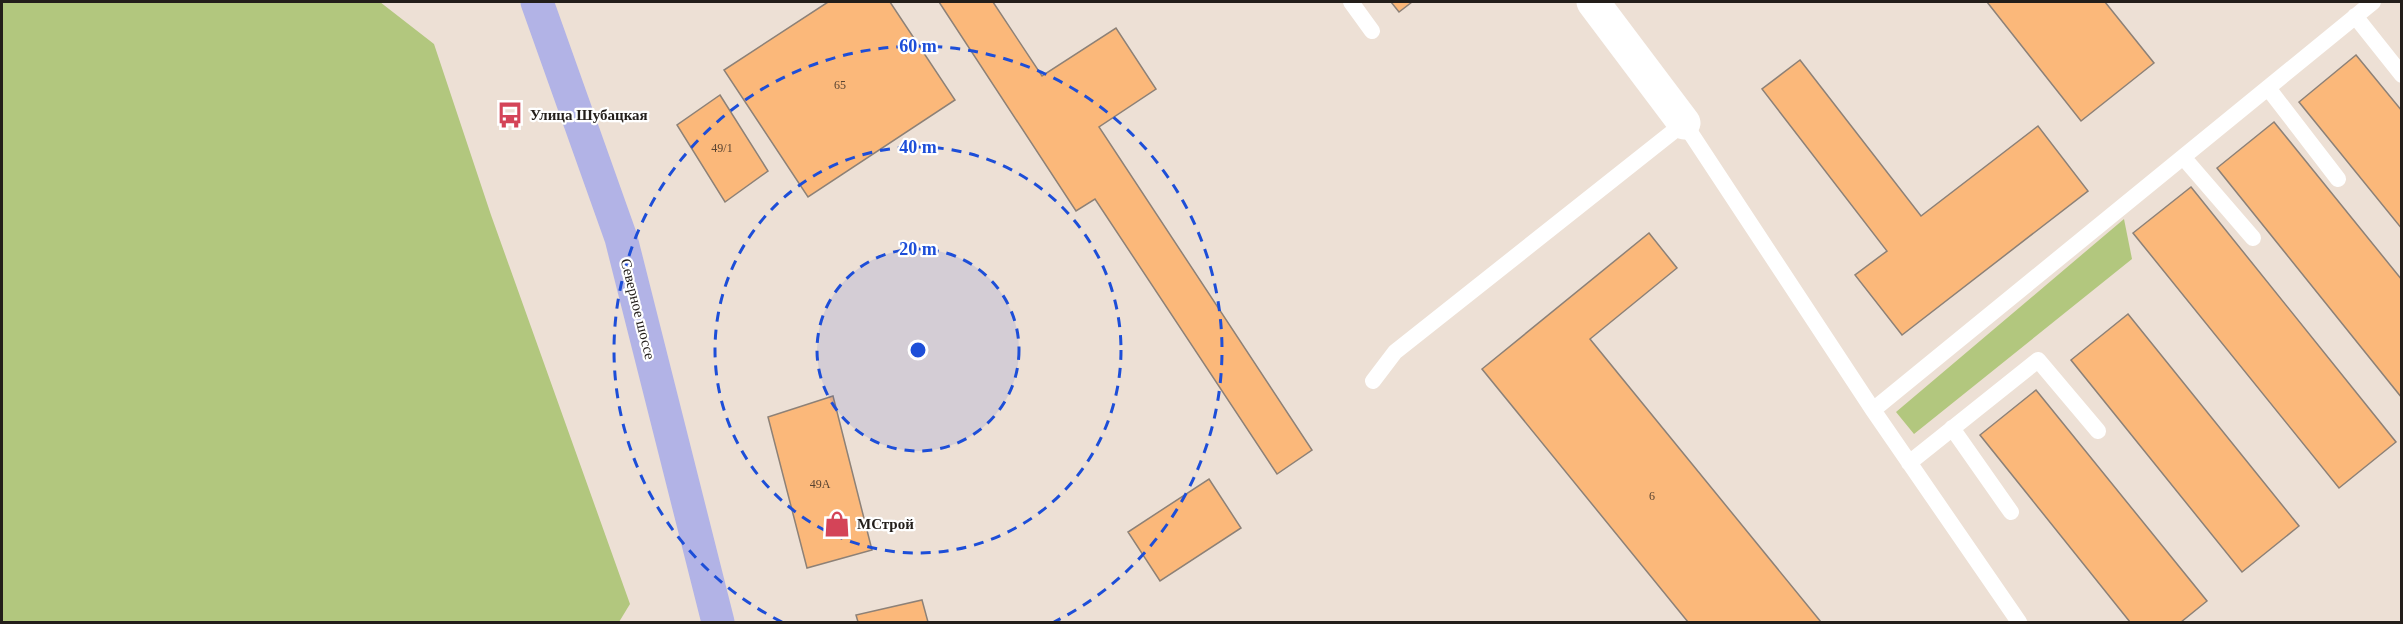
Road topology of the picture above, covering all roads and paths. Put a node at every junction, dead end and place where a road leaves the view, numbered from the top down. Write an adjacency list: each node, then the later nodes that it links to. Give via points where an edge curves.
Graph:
1 (537, 2): 19 (main road, Северное шоссе, via 621,238)
2 (1351, 2): 6 (lane)
3 (1593, 2): 9 (street)
4 (2373, 2): 5 (lane)
5 (2355, 16): 7 (lane); 8 (lane)
6 (1372, 31)
7 (2402, 75)
8 (2268, 88): 10 (lane); 11 (lane)
9 (1684, 123): 13 (lane, via 1395,352); 14 (lane)
10 (2183, 157): 12 (lane); 14 (lane)
11 (2338, 179)
12 (2253, 238)
13 (1372, 381)
14 (1873, 410): 17 (lane)
15 (1952, 428): 16 (lane, via 2038,360); 17 (lane); 18 (lane)
16 (2098, 431)
17 (1909, 463): 20 (lane)
18 (2011, 512)
19 (718, 622)
20 (2019, 622)

